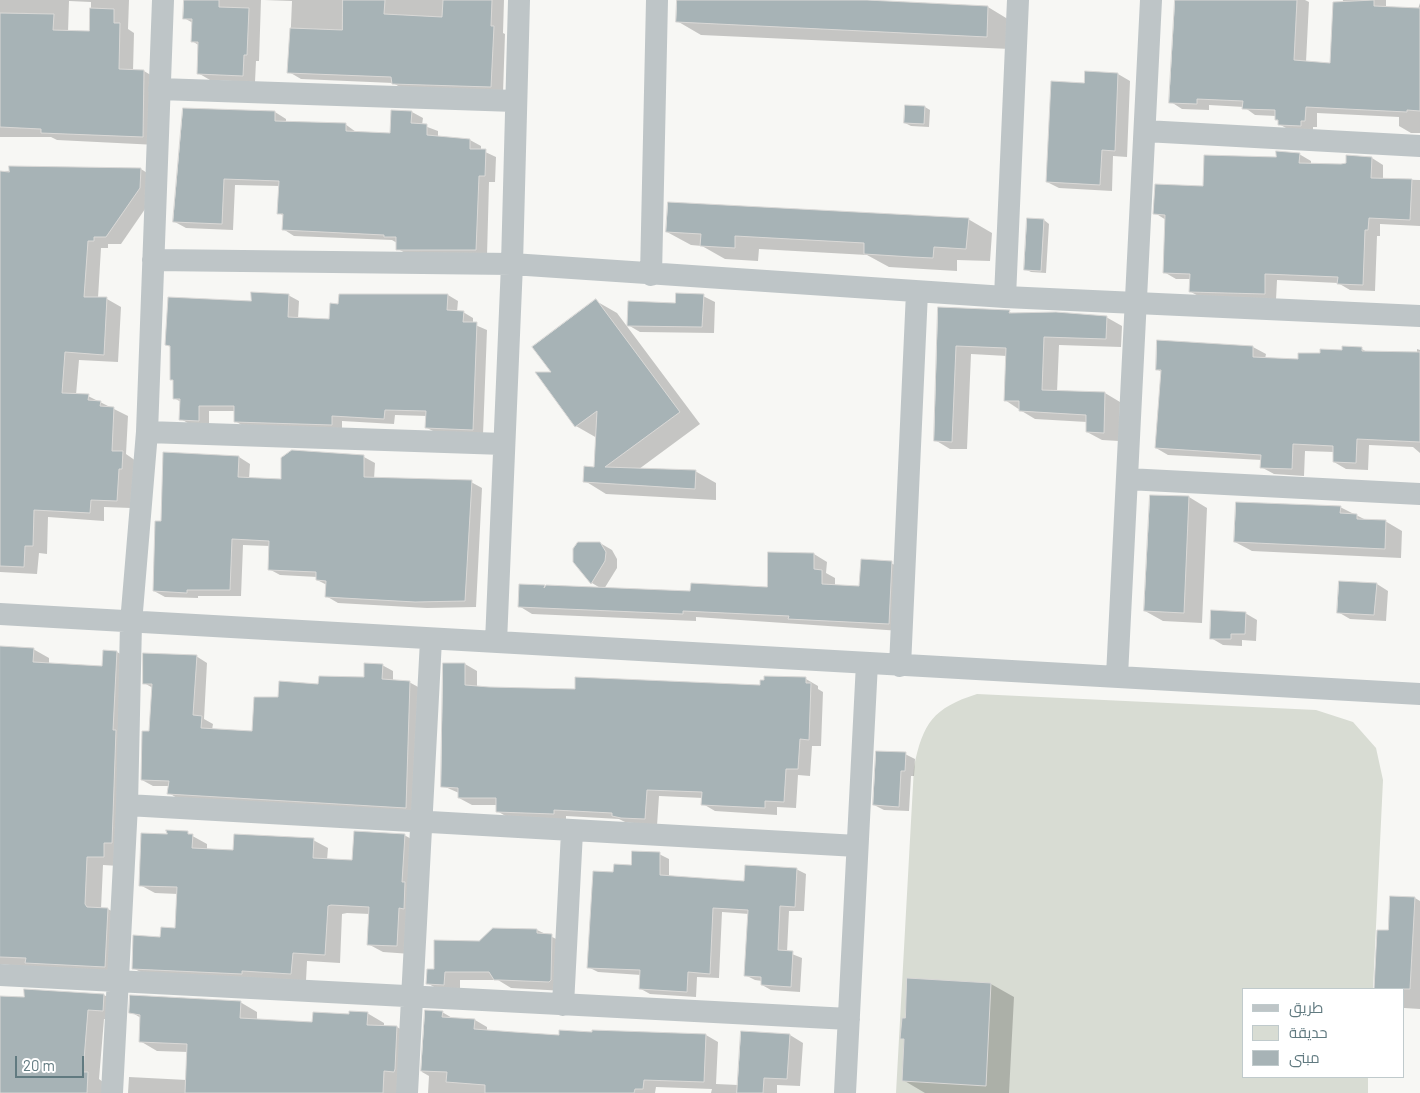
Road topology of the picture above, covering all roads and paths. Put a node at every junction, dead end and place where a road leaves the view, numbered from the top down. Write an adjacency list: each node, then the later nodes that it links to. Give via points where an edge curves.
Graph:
1 (163, 0): 6 (street)
2 (519, 0): 7 (street)
3 (657, 0): 12 (street)
4 (1018, 0): 14 (street)
5 (1151, 0): 8 (street)
6 (159, 89): 7 (street); 10 (street)
7 (514, 101): 11 (street)
8 (1145, 131): 9 (street); 15 (street)
9 (1420, 146)
10 (153, 260): 11 (street); 17 (street)
11 (512, 264): 12 (street); 18 (street)
12 (651, 275): 13 (street)
13 (917, 292): 14 (street); 26 (street)
14 (1005, 298): 15 (street)
15 (1136, 304): 16 (street); 19 (street)
16 (1420, 316)
17 (147, 432): 18 (street); 22 (street)
18 (504, 444): 24 (street)
19 (1128, 478): 20 (street); 27 (street)
20 (1420, 494)
21 (0, 614): 22 (street)
22 (131, 623): 23 (street); 29 (street)
23 (431, 640): 24 (street); 30 (street)
24 (496, 642): 25 (street)
25 (867, 664): 26 (street); 32 (street)
26 (900, 666): 27 (street)
27 (1117, 676): 28 (street)
28 (1420, 694)
29 (127, 805): 30 (street); 34 (street)
30 (423, 823): 31 (street); 35 (street)
31 (572, 832): 32 (street); 36 (street)
32 (857, 846): 37 (street)
33 (0, 975): 34 (street)
34 (118, 981): 35 (street); 38 (street)
35 (411, 996): 36 (street); 39 (street)
36 (563, 1005): 37 (street)
37 (849, 1019): 40 (street)
38 (112, 1093)
39 (408, 1093)
40 (845, 1093)

